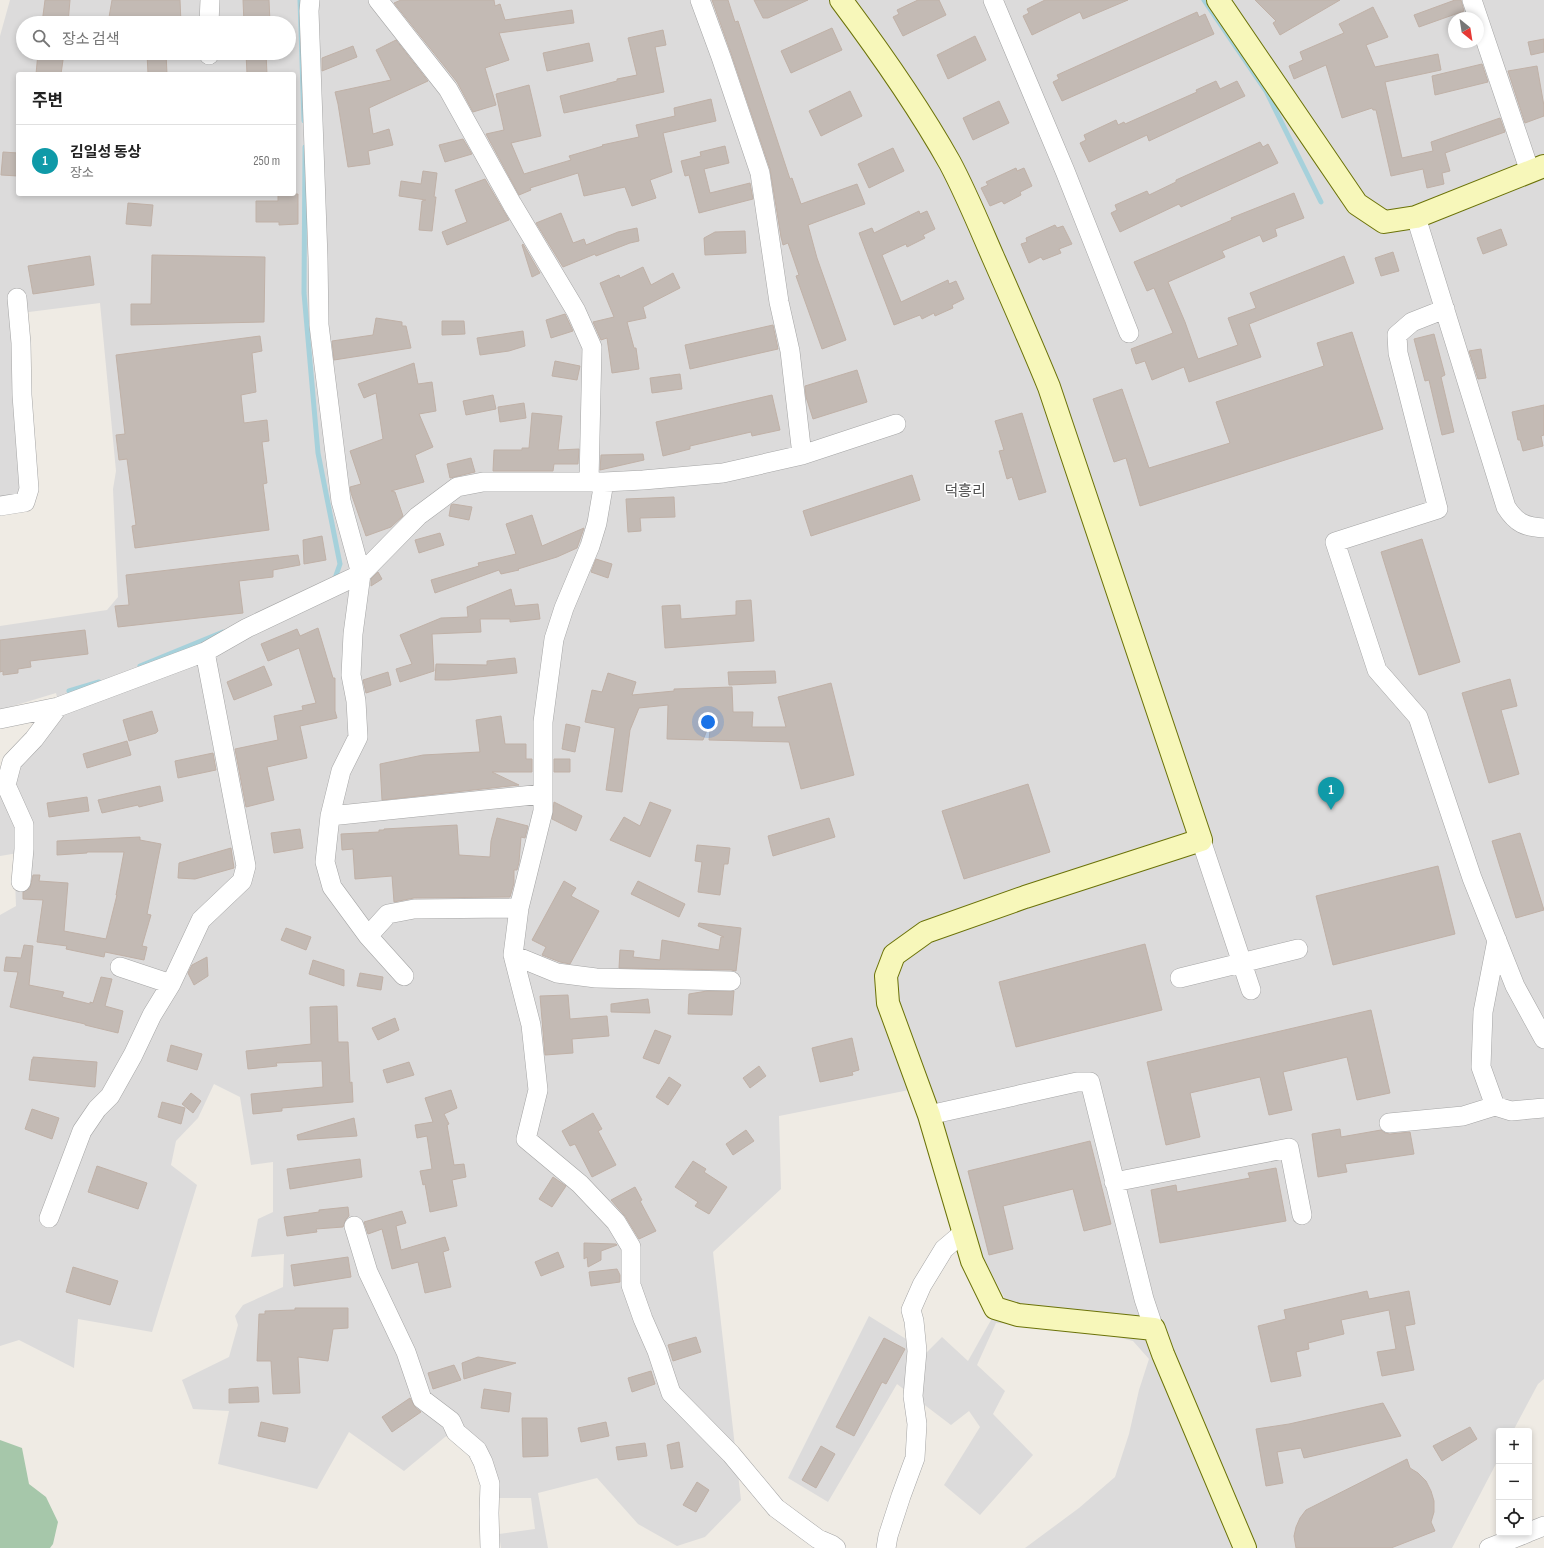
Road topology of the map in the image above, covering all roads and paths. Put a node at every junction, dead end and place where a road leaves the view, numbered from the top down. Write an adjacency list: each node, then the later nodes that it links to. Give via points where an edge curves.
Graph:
1 (210, 0): 9 (street)
2 (310, 0): 20 (street, via 319,325 341,501)
3 (378, 0): 17 (street, via 448,89 579,318 592,347)
4 (700, 0): 16 (street, via 760,173 779,302 790,350)
5 (841, 0): 26 (street, via 880,52 950,164 1034,351 1049,387)
6 (993, 0): 14 (street)
7 (1218, 0): 11 (street, via 1358,204 1384,222)
8 (1472, 0): 10 (street)
9 (209, 16)
10 (1537, 169): 11 (street)
11 (1416, 217): 13 (street)
12 (17, 298): 18 (street, via 29,489 25,502)
13 (1445, 309): 19 (street, via 1506,507 1513,518 1530,527); 30 (street, via 1412,322 1397,335 1399,360 1438,509 1335,542 1378,670 1418,717 1472,878)
14 (1129, 333)
15 (896, 424): 16 (street)
16 (802, 455): 17 (street, via 723,473)
17 (596, 481): 20 (street, via 483,482 457,487 418,516); 24 (street, via 597,523 554,639 544,722)
18 (0, 506)
19 (1544, 528)
20 (361, 574): 21 (street, via 247,628); 25 (street, via 352,634 351,675 358,736 341,771)
21 (205, 652): 22 (street); 38 (street, via 246,866 242,881 200,920)
22 (58, 706): 23 (street); 27 (street, via 34,739 12,762 6,785 24,825)
23 (0, 719)
24 (543, 794): 25 (street); 28 (street, via 543,812)
25 (330, 816): 29 (street, via 324,862 332,887)
26 (1201, 840): 33 (street); 43 (street, via 1033,894 926,932 894,955 886,976 888,1003)
27 (21, 882)
28 (519, 908): 29 (street, via 401,911 388,914); 32 (street)
29 (368, 936): 35 (street)
30 (1497, 940): 40 (street, via 1515,986); 41 (street, via 1483,1012 1481,1067)
31 (1298, 948): 33 (street)
32 (513, 955): 37 (street, via 557,973 596,978); 55 (street, via 531,1025 538,1090 526,1138 580,1184 616,1222 631,1247 632,1285 671,1393 731,1454 776,1508 818,1539)
33 (1242, 963): 36 (street); 39 (street)
34 (120, 967): 38 (street)
35 (404, 976)
36 (1180, 978)
37 (731, 981)
38 (171, 984): 47 (street, via 110,1096 82,1130)
39 (1251, 990)
40 (1544, 1039)
41 (1494, 1106): 42 (street, via 1511,1111); 44 (street, via 1463,1116)
42 (1544, 1108)
43 (929, 1115): 45 (street, via 1077,1082 1090,1082); 49 (street)
44 (1389, 1123)
45 (1114, 1182): 46 (street, via 1289,1148); 50 (street)
46 (1302, 1215)
47 (49, 1218)
48 (354, 1226): 54 (street, via 368,1272 406,1352 422,1399 451,1421 456,1432 477,1450 483,1462 490,1484)
49 (964, 1232): 50 (street, via 972,1262 995,1308 1018,1315); 56 (street, via 944,1249 922,1285 912,1310 917,1350 913,1396 917,1424 915,1458 898,1502)
50 (1154, 1329): 57 (street)
51 (1544, 1526): 52 (street)
52 (1532, 1531)
53 (1520, 1536): 58 (street)
54 (490, 1548)
55 (836, 1548)
56 (886, 1548)
57 (1245, 1548)
58 (1489, 1548)

